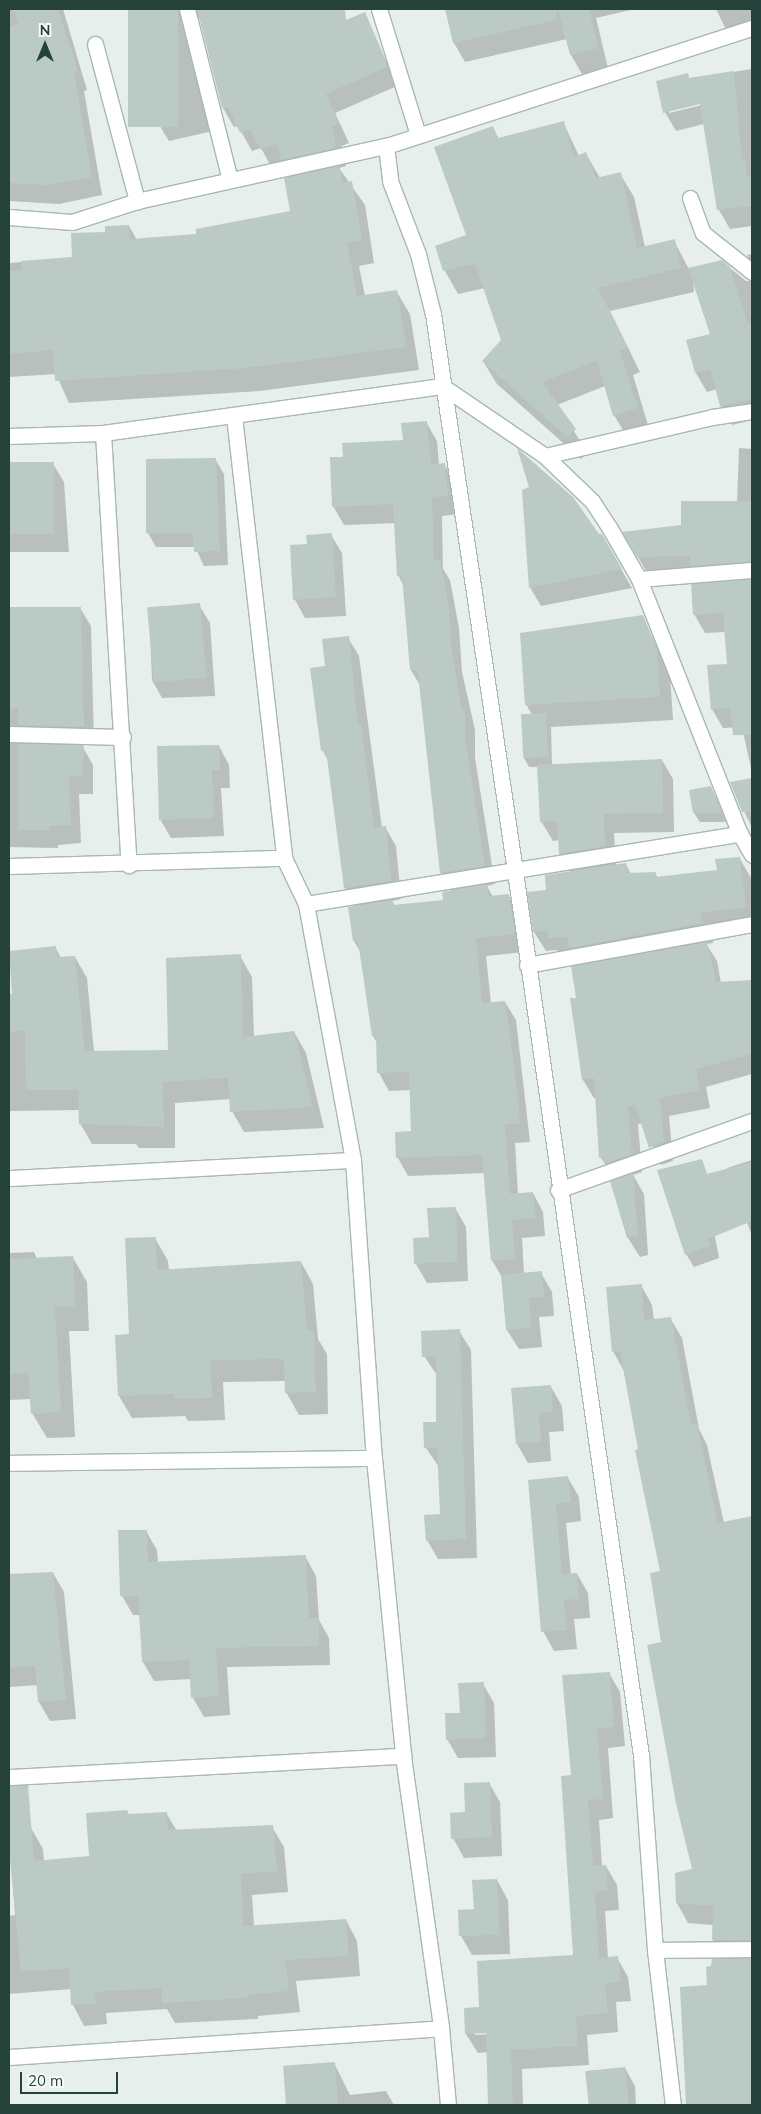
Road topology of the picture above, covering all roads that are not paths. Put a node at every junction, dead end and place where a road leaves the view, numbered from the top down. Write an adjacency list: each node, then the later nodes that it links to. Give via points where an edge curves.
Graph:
1 (188, 9): 7 (street)
2 (379, 9): 5 (street)
3 (752, 28): 5 (street)
4 (95, 44): 9 (street)
5 (418, 135): 6 (street)
6 (386, 146): 7 (street); 12 (street, via 390,181 418,254 434,314)
7 (230, 180): 9 (street)
8 (690, 198): 11 (street, via 703,233)
9 (137, 200): 10 (street, via 72,222)
10 (9, 218)
11 (752, 272)
12 (442, 386): 14 (street); 17 (street); 27 (street)
13 (752, 411): 17 (street, via 712,417)
14 (234, 416): 15 (street); 24 (street)
15 (103, 434): 16 (street); 21 (street)
16 (9, 436)
17 (545, 456): 19 (street, via 592,501)
18 (752, 570): 19 (street)
19 (639, 579): 22 (street)
20 (9, 734): 21 (street)
21 (123, 736): 25 (street)
22 (740, 834): 23 (street); 27 (street)
23 (752, 855)
24 (284, 858): 25 (street); 28 (street)
25 (130, 865): 26 (street)
26 (9, 866)
27 (515, 871): 28 (street); 30 (street)
28 (306, 904): 32 (street)
29 (752, 924): 30 (street)
30 (527, 965): 34 (street)
31 (752, 1121): 34 (street)
32 (353, 1160): 33 (street); 35 (street)
33 (9, 1178)
34 (558, 1190): 40 (street, via 641,1755)
35 (374, 1458): 36 (street); 37 (street)
36 (9, 1463)
37 (403, 1756): 38 (street); 41 (street)
38 (9, 1777)
39 (752, 1949): 40 (street)
40 (655, 1950): 44 (street)
41 (441, 2028): 42 (street); 43 (street)
42 (9, 2057)
43 (448, 2105)
44 (673, 2105)

